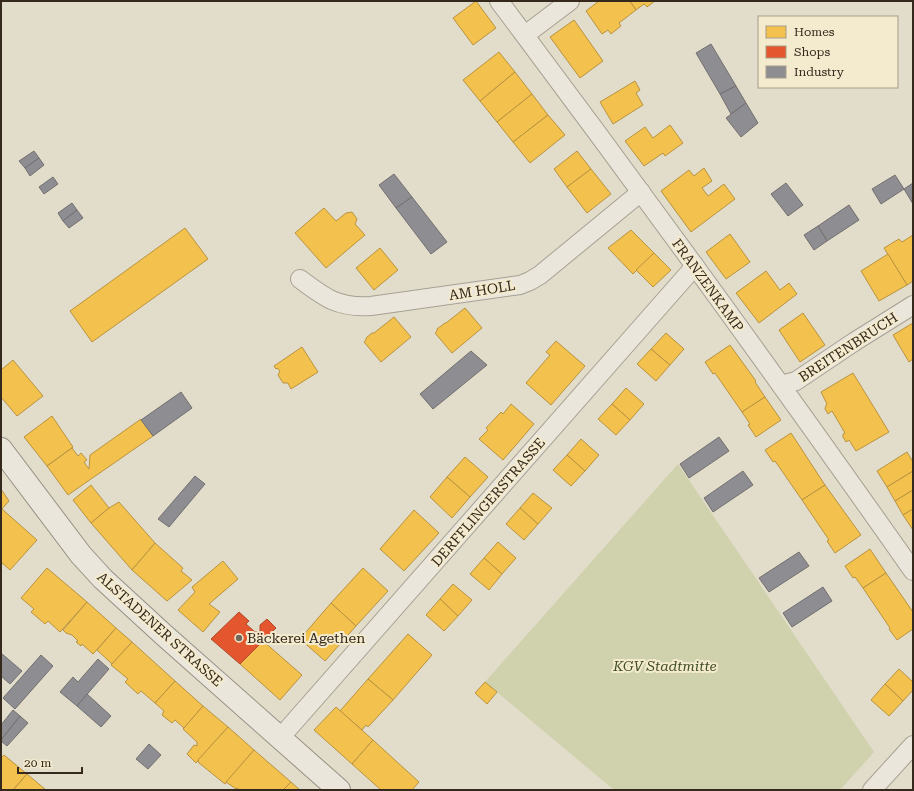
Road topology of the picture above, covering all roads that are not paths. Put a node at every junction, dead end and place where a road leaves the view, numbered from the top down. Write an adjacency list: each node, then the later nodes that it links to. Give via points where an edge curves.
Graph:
1 (499, 1): 3 (street, FRANZENKAMP)
2 (570, 1): 3 (street)
3 (524, 35): 4 (street, FRANZENKAMP)
4 (641, 192): 5 (street, FRANZENKAMP); 6 (street, AM HOLL, via 540,275 520,285 359,307 329,299)
5 (695, 266): 8 (street, FRANZENKAMP); 11 (street, DERFFLINGERSTRASSE)
6 (300, 278)
7 (913, 305): 8 (street, BREITENBRUCH, via 796,381)
8 (781, 385): 10 (street, FRANZENKAMP)
9 (1, 449): 11 (street, ALSTADENER STRASSE, via 81,555 103,578)
10 (913, 571)
11 (280, 738): 13 (street, ALSTADENER STRASSE)
12 (913, 745): 14 (street)
13 (339, 790)
14 (872, 790)

